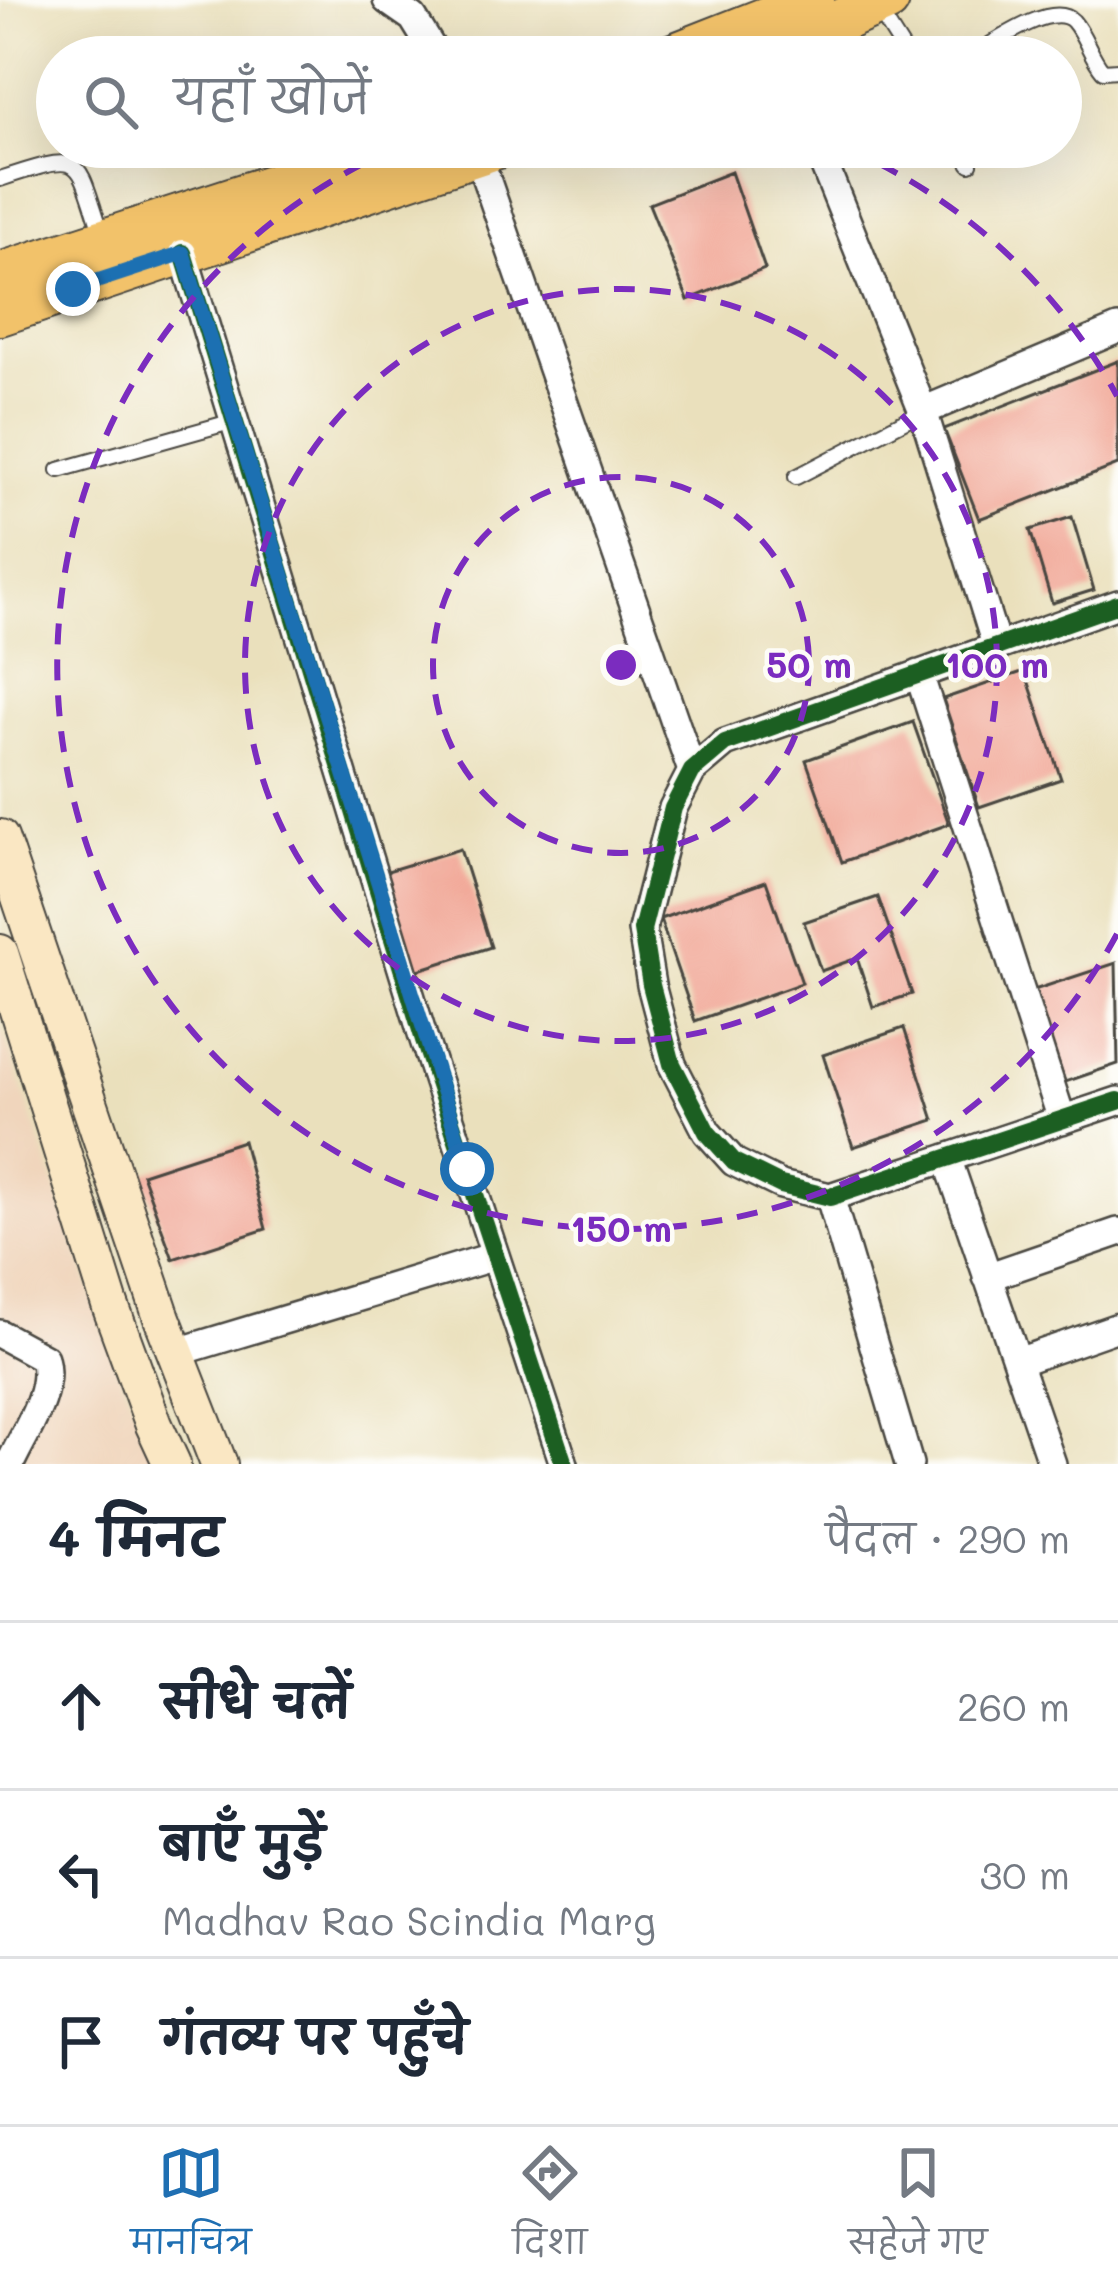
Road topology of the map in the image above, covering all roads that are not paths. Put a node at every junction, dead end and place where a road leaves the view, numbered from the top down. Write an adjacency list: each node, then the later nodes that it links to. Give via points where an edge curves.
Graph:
1 (388, 0): 4 (street)
2 (813, 0): 5 (main road)
3 (882, 3): 6 (main road); 7 (lane)
4 (424, 36)
5 (780, 36)
6 (797, 36)
7 (898, 36)
8 (1005, 36): 9 (lane, via 1038,16 1066,15 1103,71)
9 (1118, 70)
10 (36, 167): 16 (lane)
11 (78, 168): 17 (lane)
12 (326, 168): 17 (main road)
13 (428, 168): 18 (main road)
14 (489, 168): 29 (street)
15 (825, 168): 22 (street)
16 (0, 178)
17 (104, 240): 19 (main road)
18 (183, 253): 20 (main road); 23 (street)
19 (0, 274)
20 (0, 314)
21 (1118, 329): 22 (street)
22 (923, 411): 25 (lane); 27 (street)
23 (234, 421): 24 (lane); 37 (street)
24 (59, 470)
25 (796, 477)
26 (1118, 604): 27 (street)
27 (997, 648): 28 (street)
28 (919, 674): 29 (street, via 725,743); 33 (street)
29 (692, 771): 35 (street, via 673,808 642,930 672,1064 707,1132 734,1162)
30 (0, 838): 41 (main road)
31 (0, 953): 44 (main road, via 110,1305)
32 (1118, 1101): 33 (street)
33 (1062, 1120): 34 (street)
34 (946, 1158): 35 (street); 38 (street)
35 (830, 1197): 47 (street)
36 (1118, 1232): 38 (street)
37 (495, 1256): 41 (street); 46 (street)
38 (987, 1277): 42 (street)
39 (1118, 1327): 42 (street)
40 (0, 1334): 43 (street, via 44,1358 48,1372)
41 (174, 1353): 45 (main road)
42 (1018, 1362): 48 (street)
43 (10, 1464)
44 (172, 1464)
45 (219, 1464)
46 (564, 1464)
47 (909, 1464)
48 (1052, 1464)

